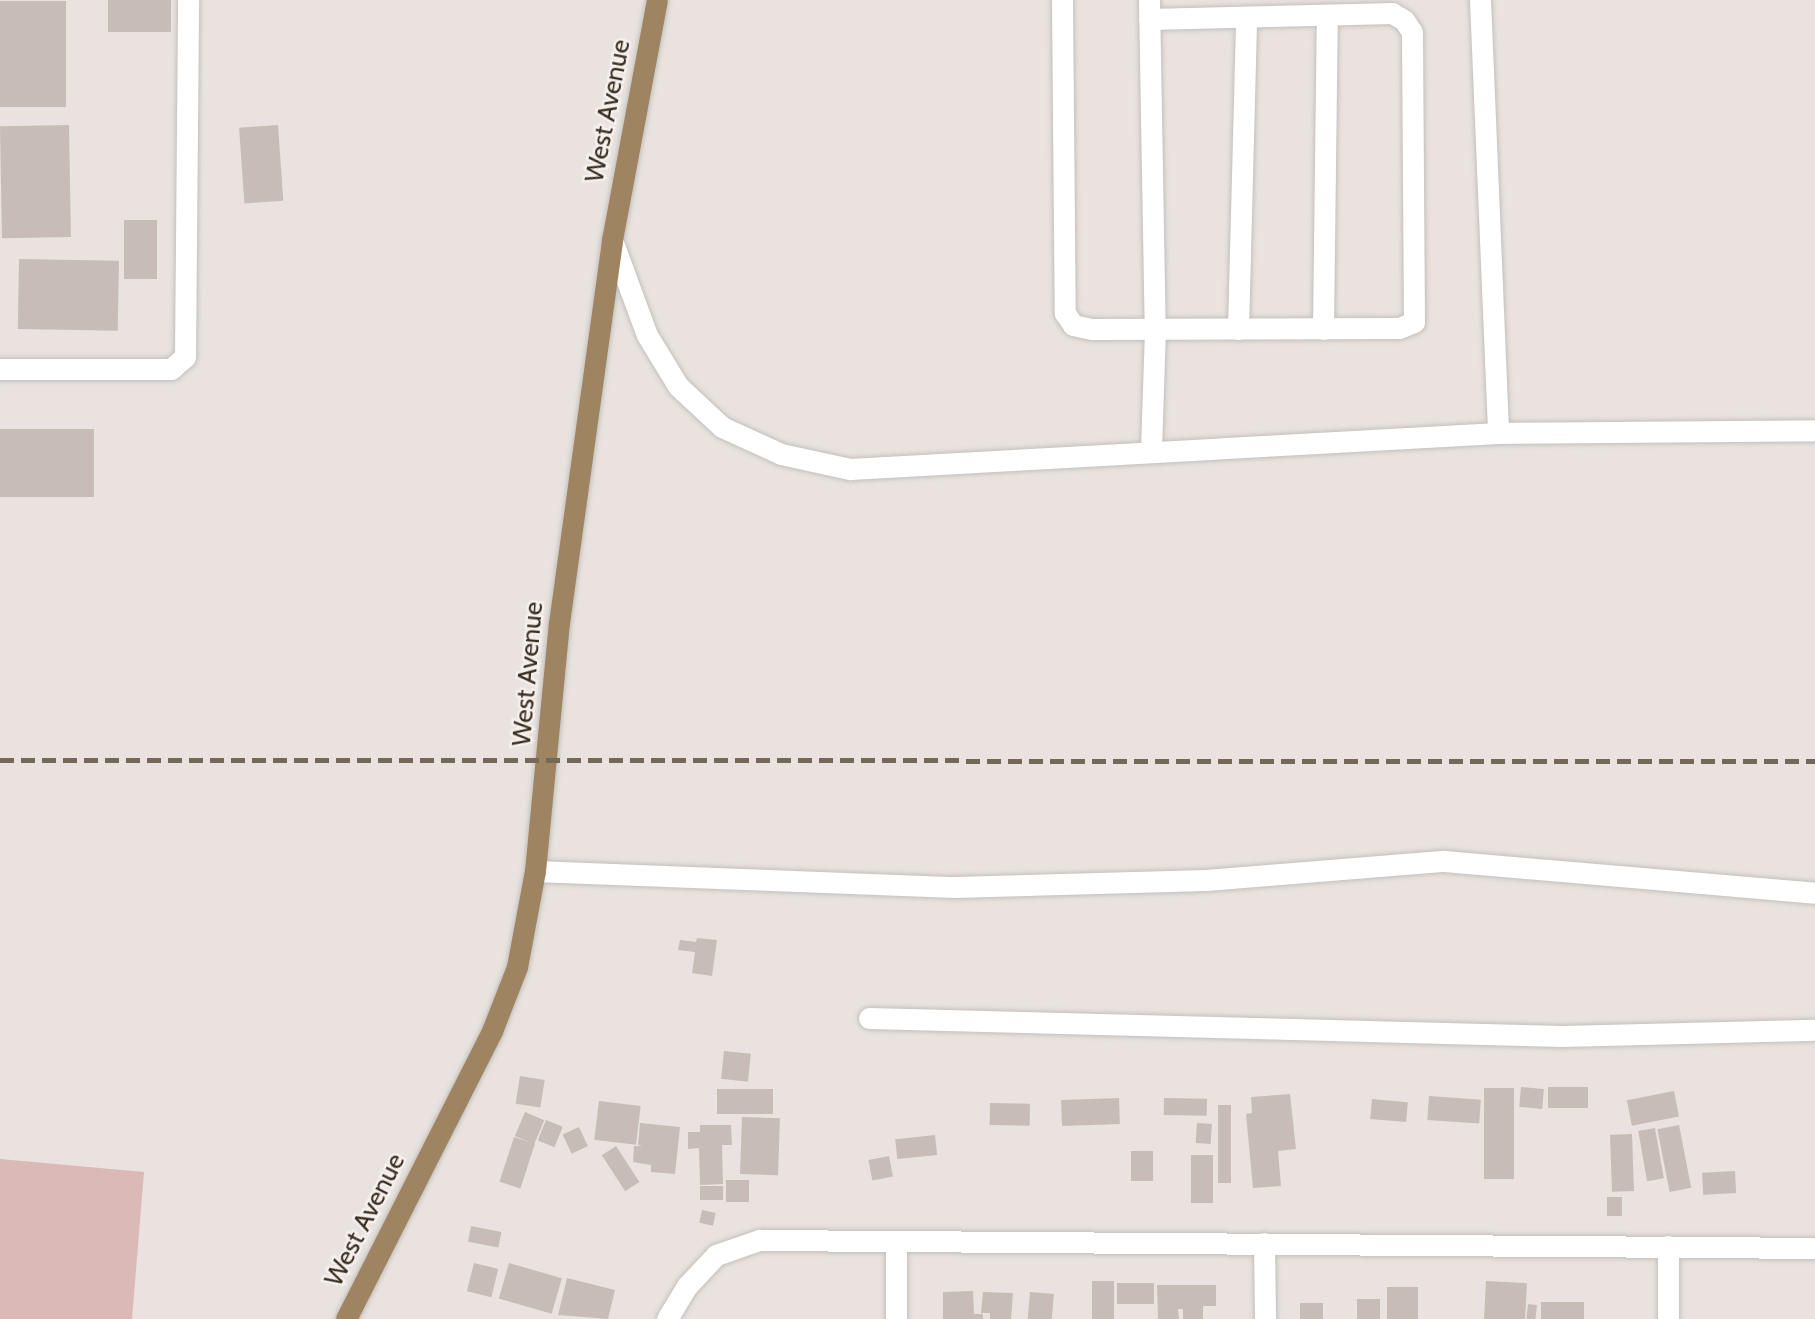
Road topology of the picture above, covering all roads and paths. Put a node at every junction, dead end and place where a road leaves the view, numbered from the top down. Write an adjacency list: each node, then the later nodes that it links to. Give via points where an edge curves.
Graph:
1 (188, 0): 12 (street, via 185,357 171,369)
2 (657, 0): 8 (main road, West Avenue)
3 (1062, 0): 9 (street, via 1065,313 1073,325 1092,329)
4 (1480, 0): 14 (street)
5 (1149, 10): 7 (street); 9 (street)
6 (1327, 16): 7 (street); 11 (street); 11 (street, via 1392,13 1412,32 1417,308 1414,322 1399,328)
7 (1246, 18): 10 (street)
8 (612, 240): 15 (street, via 647,335 678,386 722,427 781,454 850,469); 16 (main road, West Avenue, via 559,623)
9 (1155, 329): 10 (street); 15 (street)
10 (1238, 329): 11 (street)
11 (1323, 329)
12 (0, 369)
13 (1815, 430): 14 (street)
14 (1498, 433): 15 (street)
15 (1151, 452)
16 (535, 871): 17 (street, via 955,887 1206,880 1444,861); 24 (main road, West Avenue, via 517,967 492,1031)
17 (1815, 893)
18 (869, 1018): 19 (street, via 1562,1036)
19 (1815, 1030)
20 (896, 1241): 21 (street); 25 (street, via 759,1240 716,1255 687,1286); 26 (street)
21 (1265, 1244): 22 (street); 27 (street)
22 (1668, 1246): 23 (street); 28 (street)
23 (1815, 1248)
24 (346, 1319)
25 (667, 1319)
26 (896, 1319)
27 (1265, 1319)
28 (1668, 1319)

